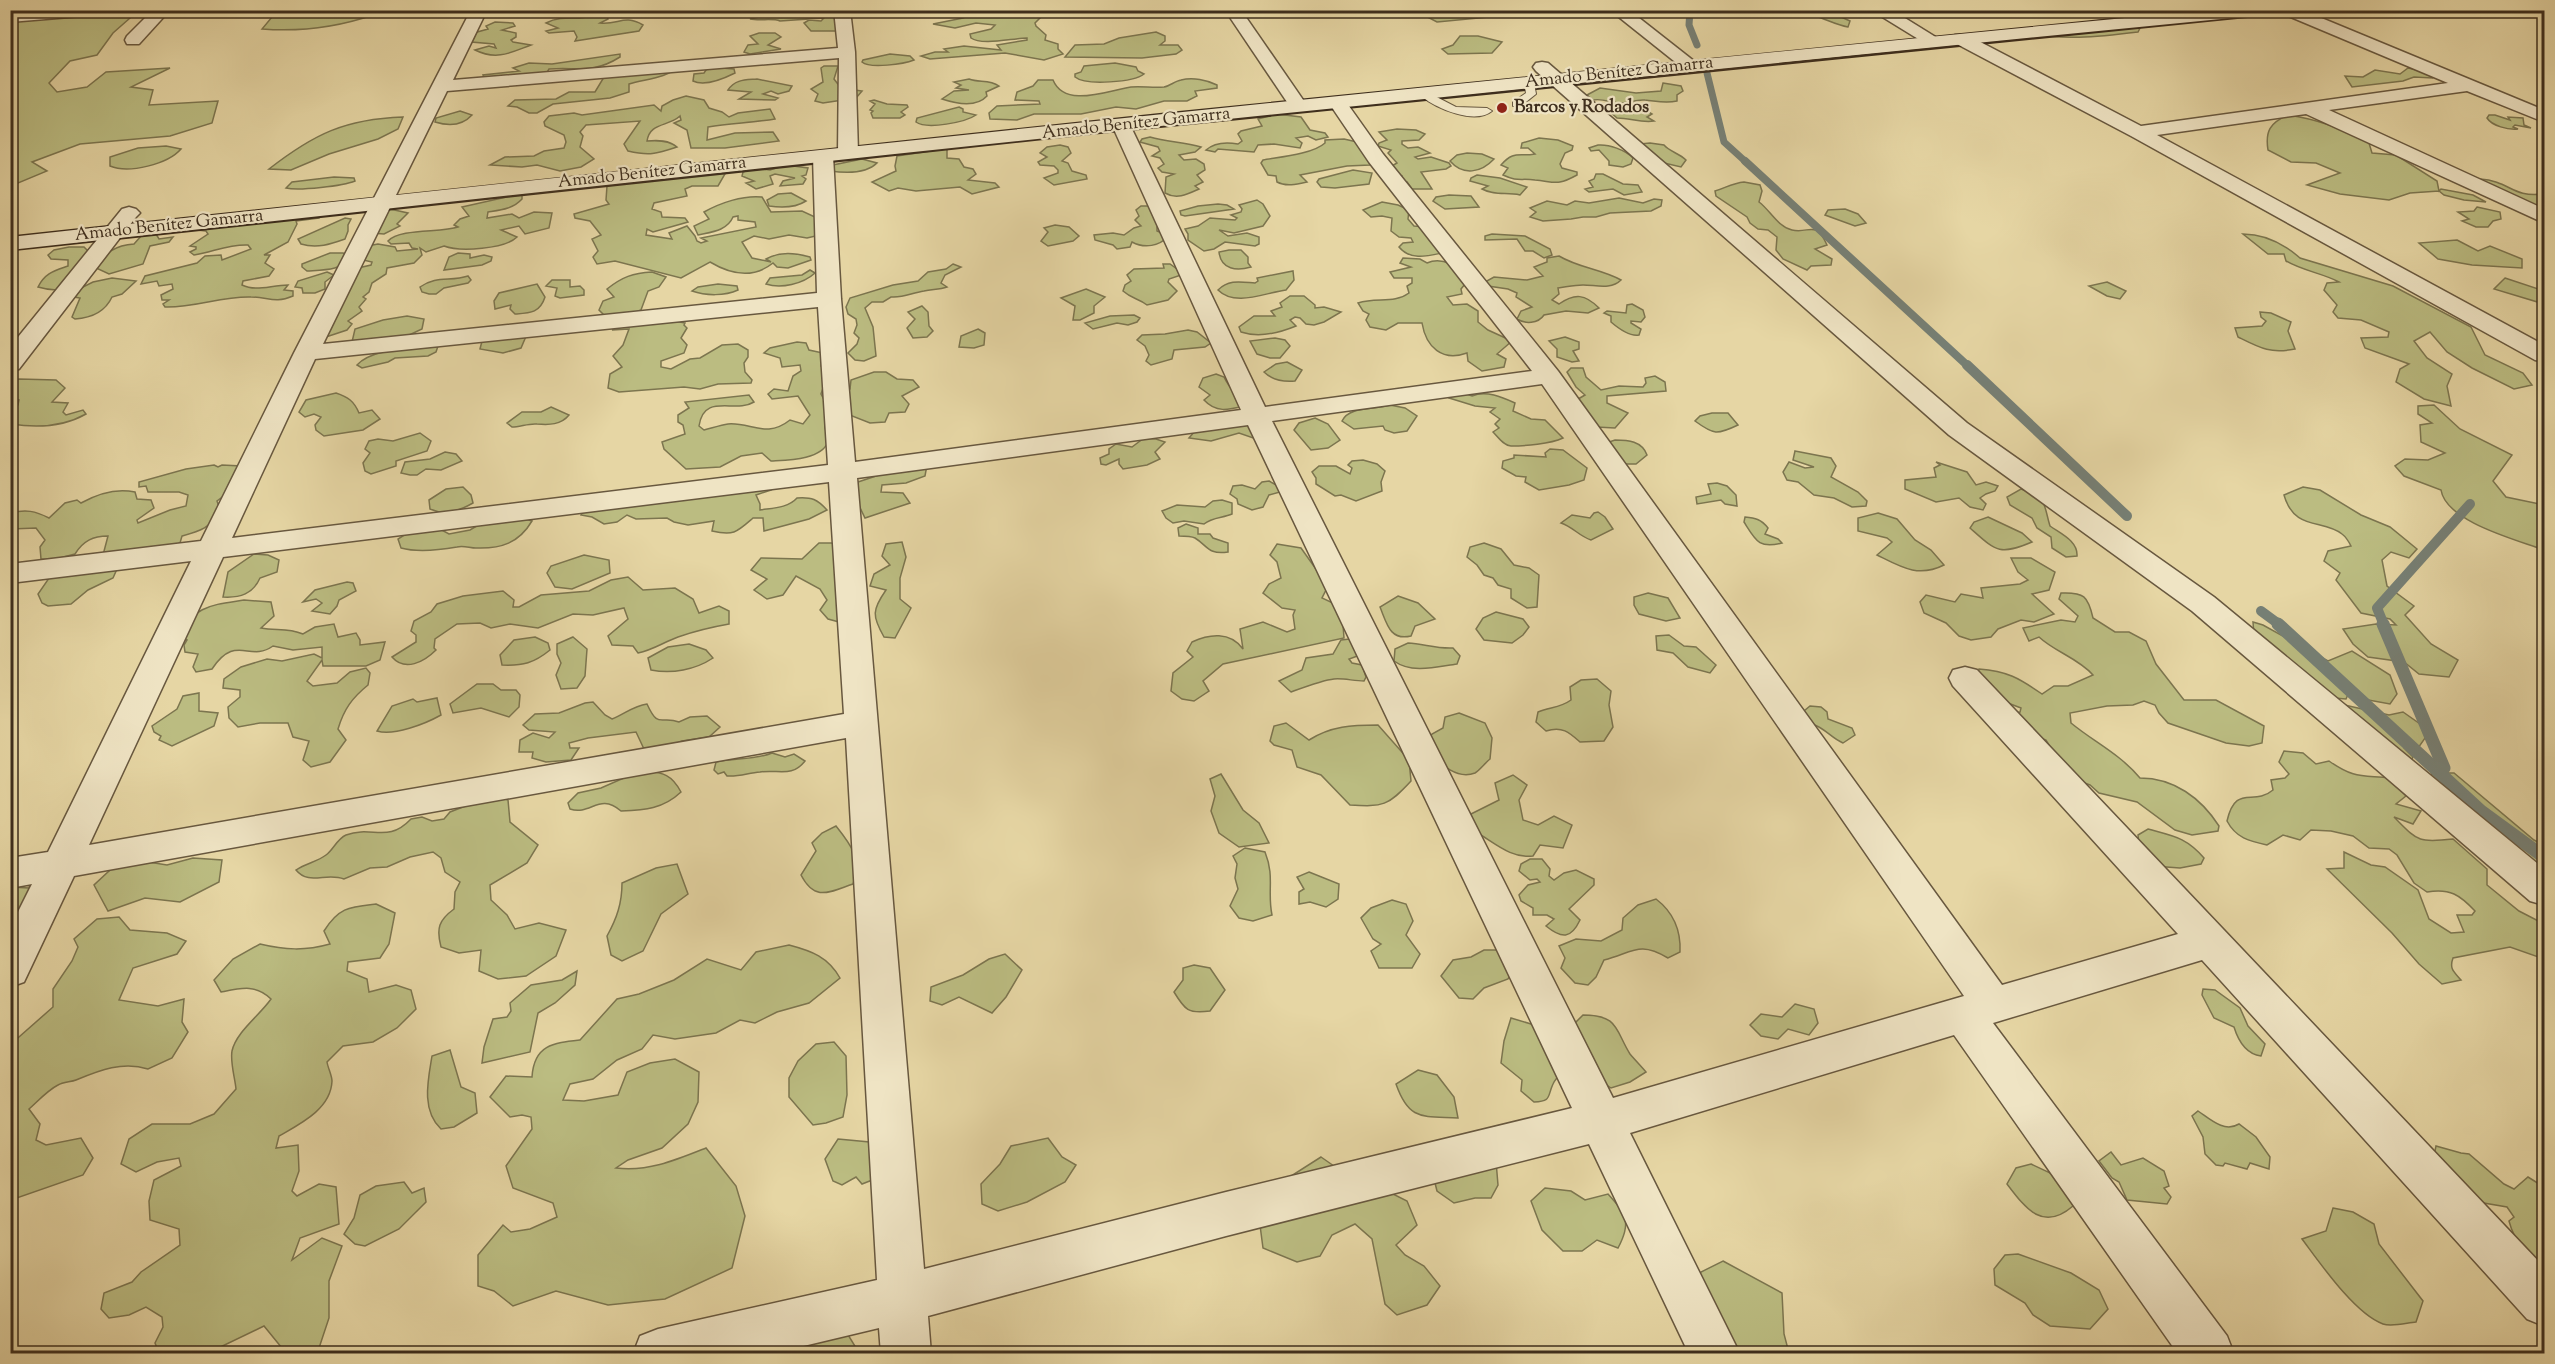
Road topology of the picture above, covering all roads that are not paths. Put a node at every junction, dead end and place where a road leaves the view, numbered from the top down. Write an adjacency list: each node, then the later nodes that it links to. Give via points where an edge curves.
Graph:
1 (94, 10): 11 (street)
2 (162, 10): 14 (street)
3 (842, 10): 16 (street)
4 (1233, 10): 23 (street)
5 (1618, 10): 17 (street)
6 (1879, 10): 12 (street)
7 (2123, 10): 12 (street, Amado Benítez Gamarra)
8 (2262, 10): 13 (street, Amado Benítez Gamarra)
9 (2287, 10): 20 (street)
10 (483, 11): 21 (street)
11 (10, 17)
12 (1915, 31): 15 (street); 17 (street, Amado Benítez Gamarra)
13 (1961, 39): 15 (street, Amado Benítez Gamarra); 30 (street)
14 (133, 40)
15 (1934, 41): 17 (street, Amado Benítez Gamarra)
16 (847, 52): 21 (street); 31 (street)
17 (1682, 59): 18 (street, Amado Benítez Gamarra)
18 (1549, 74): 19 (street, Amado Benítez Gamarra); 22 (street, Amado Benítez Gamarra); 51 (street, via 1958,429 2203,604)
19 (1529, 83): 22 (street, Amado Benítez Gamarra); 25 (lane, via 1531,94)
20 (2470, 85): 26 (street); 28 (street)
21 (440, 86): 32 (street)
22 (1419, 88): 23 (street, Amado Benítez Gamarra); 24 (street, Amado Benítez Gamarra); 27 (lane, via 1436,104 1451,110)
23 (1294, 101): 24 (street, Amado Benítez Gamarra); 29 (street, Amado Benítez Gamarra); 31 (street, Amado Benítez Gamarra)
24 (1338, 103): 42 (street, via 1376,159)
25 (1517, 104)
26 (2309, 108): 30 (street); 34 (street)
27 (1487, 111)
28 (2544, 116)
29 (1121, 125): 31 (street, Amado Benítez Gamarra); 43 (street)
30 (2138, 132): 40 (street)
31 (840, 149): 32 (street, Amado Benítez Gamarra); 32 (street, Amado Benítez Gamarra, via 560,171); 38 (street)
32 (385, 195): 33 (street, Amado Benítez Gamarra); 36 (street, Amado Benítez Gamarra); 39 (street)
33 (129, 213): 35 (street, Amado Benítez Gamarra); 36 (street)
34 (2544, 217)
35 (10, 227)
36 (113, 232): 37 (street, Amado Benítez Gamarra); 41 (street)
37 (10, 244)
38 (829, 299): 39 (street); 44 (street)
39 (306, 353): 45 (street)
40 (2544, 355)
41 (10, 364)
42 (1549, 376): 43 (street); 54 (street)
43 (1257, 417): 44 (street); 55 (street)
44 (842, 472): 45 (street); 48 (street)
45 (213, 548): 46 (street); 49 (street)
46 (10, 574)
47 (1965, 678): 52 (street)
48 (862, 723): 49 (street); 56 (street)
49 (61, 863): 50 (street); 53 (street)
50 (10, 873)
51 (2544, 890)
52 (2208, 942): 54 (street); 57 (street)
53 (10, 970)
54 (1978, 1011): 55 (street); 61 (street)
55 (1602, 1121): 56 (street); 60 (street)
56 (901, 1299): 58 (street); 59 (street)
57 (2544, 1302)
58 (658, 1353)
59 (906, 1353)
60 (1715, 1353)
61 (2209, 1353)

